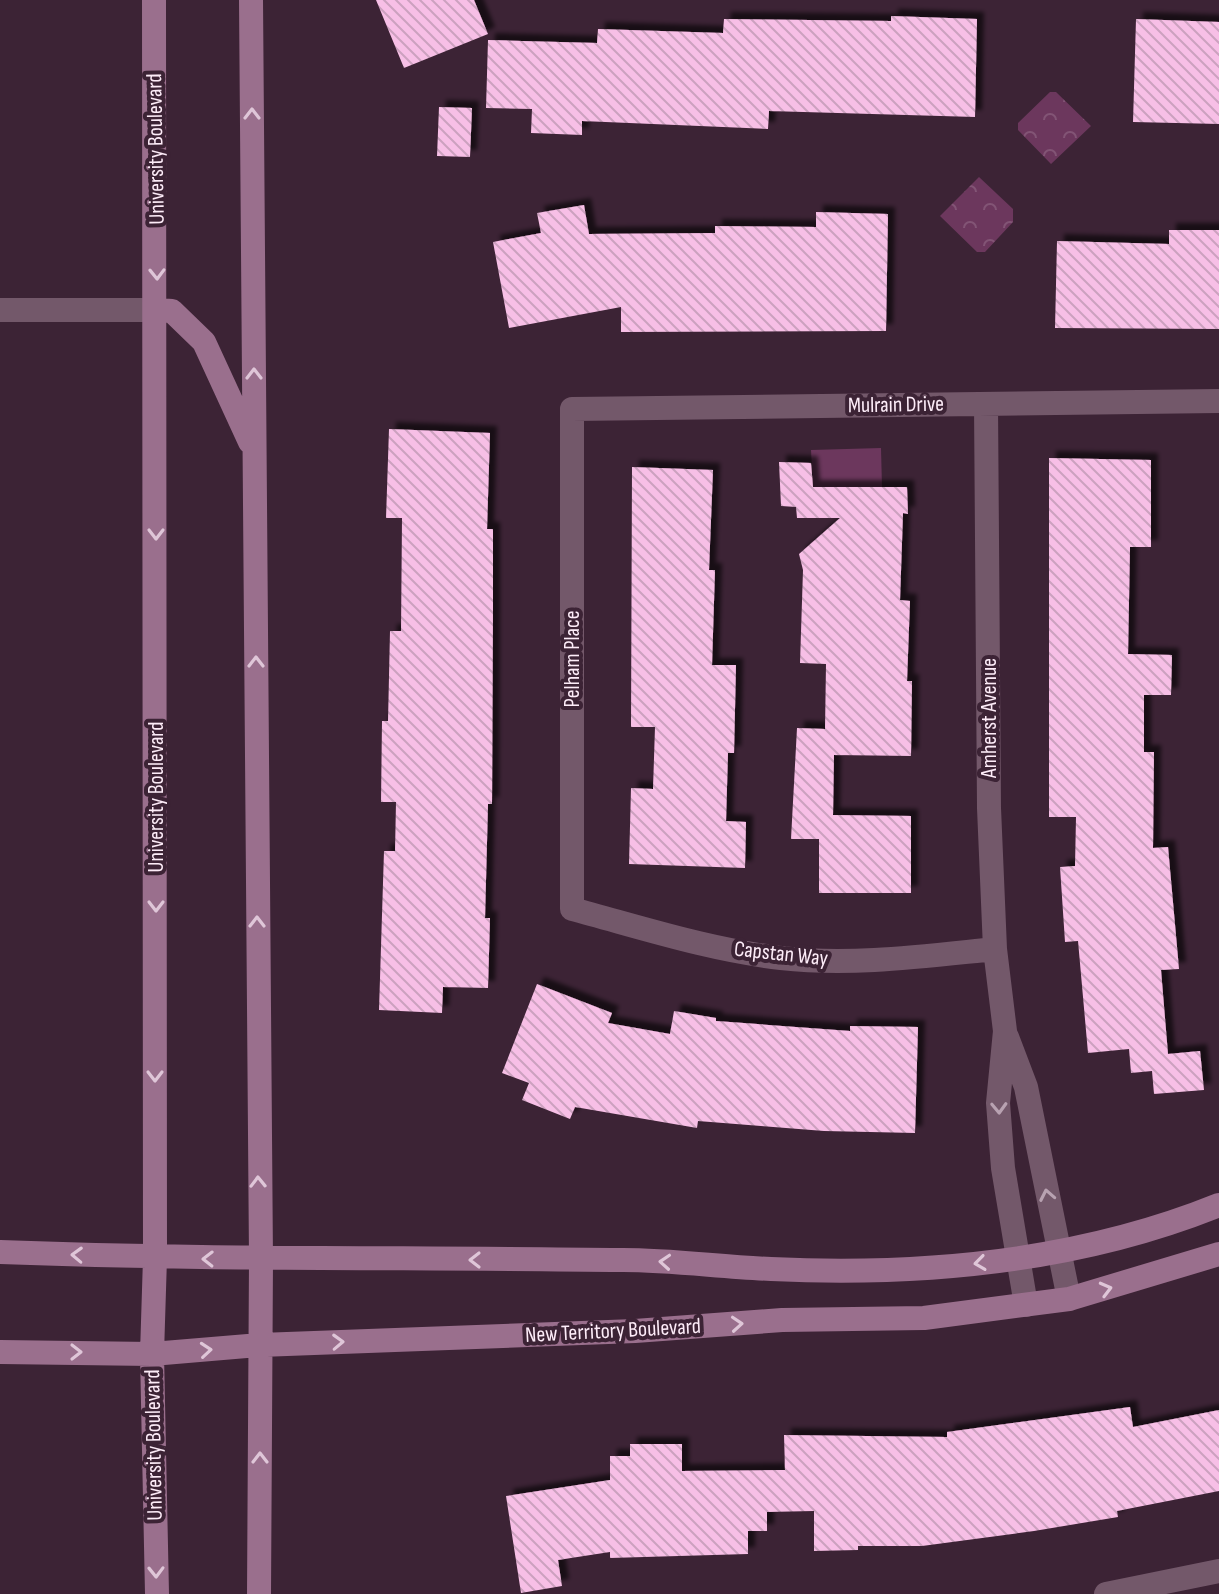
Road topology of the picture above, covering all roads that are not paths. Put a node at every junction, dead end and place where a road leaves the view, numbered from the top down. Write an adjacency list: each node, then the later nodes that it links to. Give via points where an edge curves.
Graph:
1 (154, 0): 4 (main road, University Boulevard, one-way to 4)
2 (251, 0): 8 (main road, one-way to 2)
3 (0, 310): 4 (street)
4 (157, 310): 8 (main road, via 172,311 204,342); 16 (main road, University Boulevard, one-way to 16)
5 (1219, 401): 6 (street, Mulrain Drive)
6 (986, 404): 7 (street, Mulrain Drive); 10 (street, Amherst Avenue)
7 (572, 409): 9 (street, Pelham Place)
8 (254, 452): 18 (main road, one-way to 8)
9 (572, 909): 10 (street, Capstan Way, via 781,958 854,960)
10 (995, 949): 11 (street, Amherst Avenue)
11 (1005, 1031): 14 (street, Amherst Avenue, one-way to 11, via 1026,1087); 17 (street, Amherst Avenue, one-way to 17, via 998,1103)
12 (1219, 1205): 14 (main road)
13 (0, 1252): 16 (main road, one-way to 13)
14 (1058, 1252): 17 (main road); 19 (street, Amherst Avenue)
15 (1219, 1254): 19 (main road, New Territory Boulevard, one-way to 15)
16 (155, 1258): 18 (main road, one-way to 16); 23 (main road, University Boulevard)
17 (1017, 1258): 18 (main road, one-way to 18, via 929,1270 773,1269 625,1260); 20 (street, Amherst Avenue)
18 (261, 1260): 21 (main road)
19 (1069, 1299): 20 (main road, New Territory Boulevard)
20 (1026, 1305): 21 (main road, New Territory Boulevard, one-way to 20, via 924,1318)
21 (260, 1345): 23 (main road, New Territory Boulevard, one-way to 21); 26 (main road, one-way to 21)
22 (0, 1352): 23 (main road, New Territory Boulevard, one-way to 23)
23 (152, 1354): 25 (main road, University Boulevard, one-way to 25)
24 (1219, 1571): 27 (street)
25 (157, 1594)
26 (259, 1594)
27 (1106, 1594)

